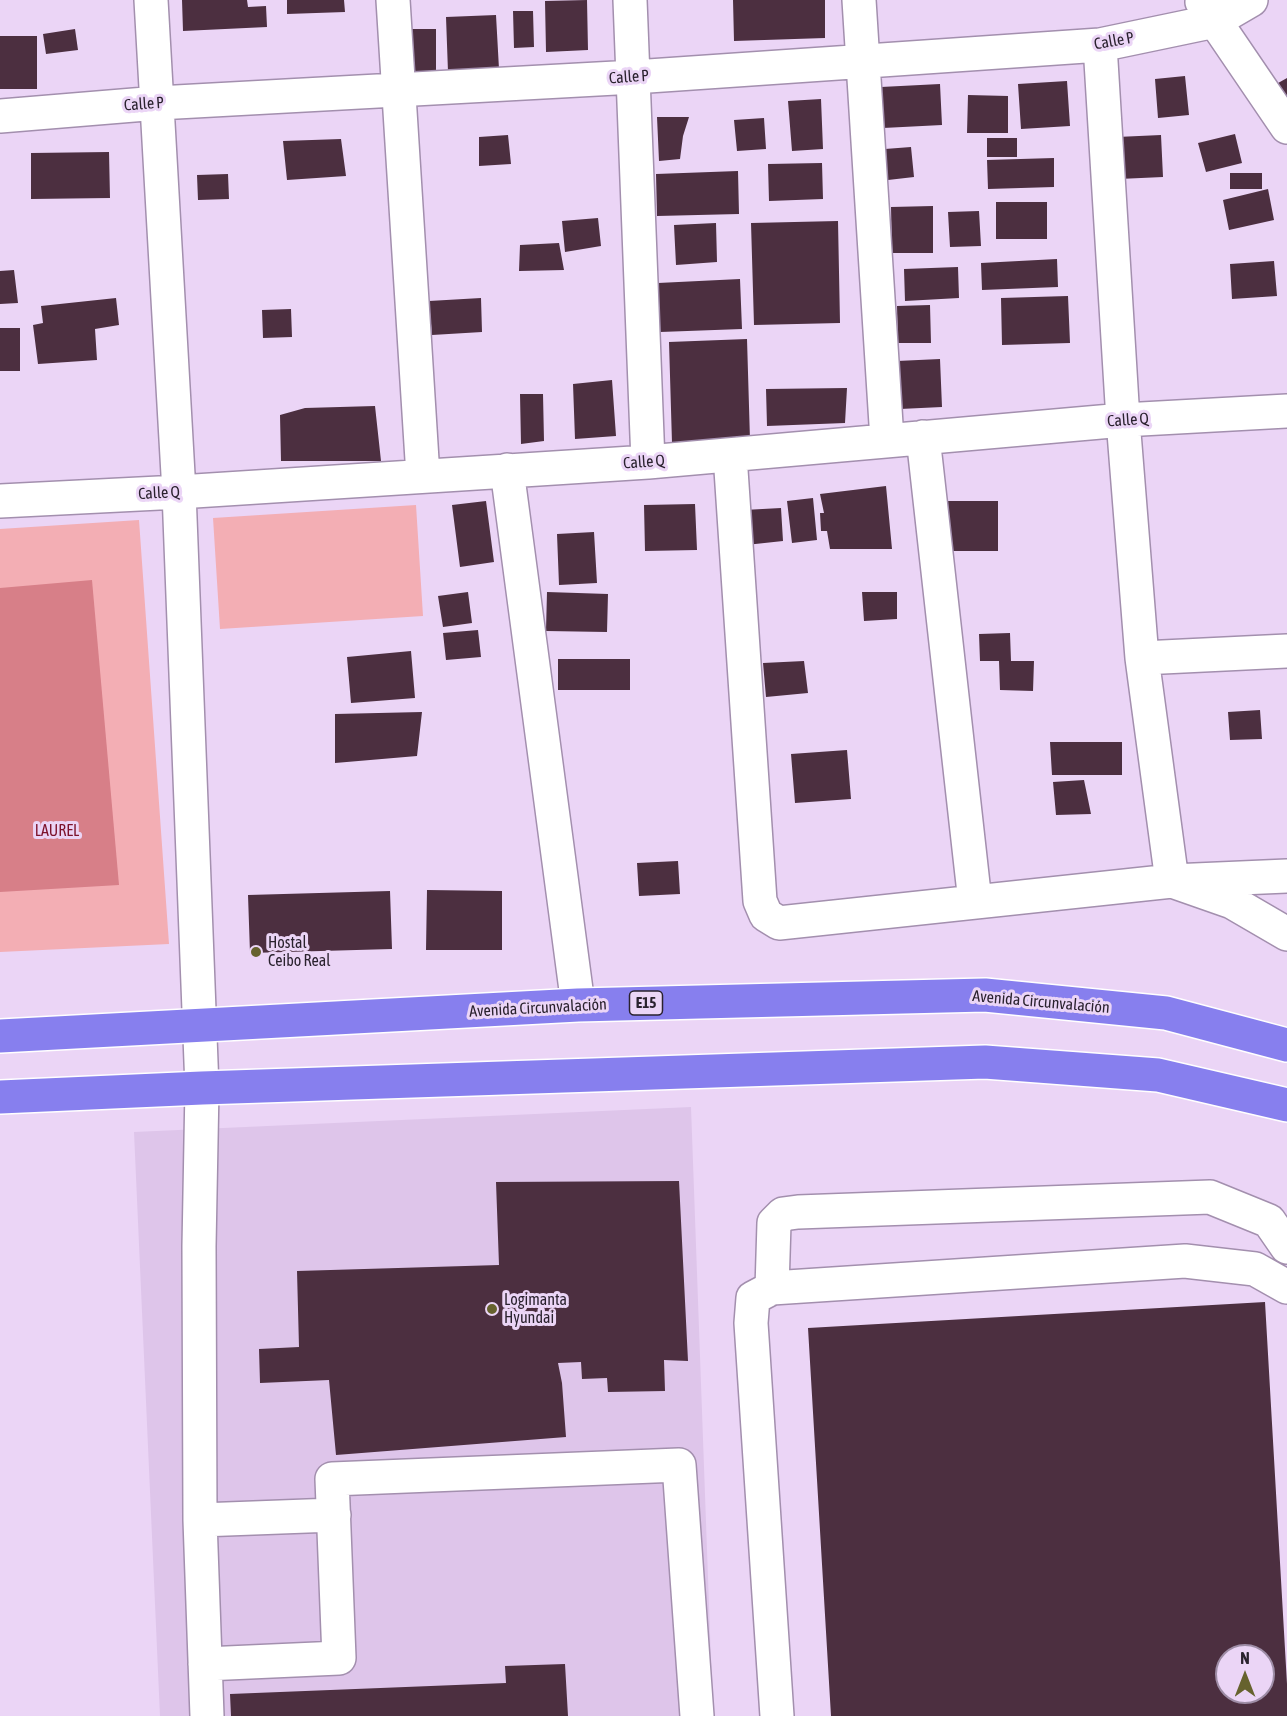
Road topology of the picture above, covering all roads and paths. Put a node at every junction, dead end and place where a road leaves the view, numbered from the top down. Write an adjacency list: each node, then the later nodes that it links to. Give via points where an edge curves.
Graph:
1 (151, 0): 11 (street)
2 (393, 0): 10 (street)
3 (630, 0): 9 (street)
4 (859, 0): 8 (street)
5 (1251, 0): 6 (street, Calle P)
6 (1208, 10): 7 (street, Calle P); 13 (street)
7 (1100, 45): 8 (street, Calle P); 15 (street)
8 (864, 60): 9 (street, Calle P); 17 (street)
9 (634, 77): 10 (street, Calle P); 19 (street)
10 (398, 91): 11 (street, Calle P); 21 (street)
11 (158, 103): 12 (street, Calle P); 22 (street)
12 (0, 116)
13 (1287, 126)
14 (1287, 411): 15 (street, Calle Q)
15 (1124, 420): 16 (street, Calle Q); 25 (street)
16 (923, 437): 17 (street, Calle Q); 28 (street)
17 (887, 440): 18 (street, Calle Q)
18 (730, 455): 19 (street, Calle Q); 28 (street, via 760,901 766,915 779,923)
19 (648, 462): 20 (street, Calle Q)
20 (507, 470): 21 (street, Calle Q); 30 (street)
21 (423, 476): 22 (street, Calle Q)
22 (179, 492): 23 (street, Calle Q); 31 (street)
23 (0, 501)
24 (1287, 651): 25 (street)
25 (1142, 658): 27 (street)
26 (1287, 876): 27 (street)
27 (1172, 881): 28 (street); 29 (street, via 1232,902)
28 (975, 902)
29 (1287, 934)
30 (578, 1005): 31 (highway, Avenida Circunvalación / E15); 33 (highway, Avenida Circunvalación / E15, via 986,995 1166,1013)
31 (200, 1025): 32 (highway, Avenida Circunvalación / E15); 34 (street)
32 (0, 1036)
33 (1287, 1045)
34 (202, 1088): 35 (highway); 36 (highway, via 986,1062 1158,1075); 41 (street)
35 (0, 1097)
36 (1287, 1105)
37 (1287, 1247): 39 (street, via 1269,1221 1210,1197 798,1212 783,1214 774,1223)
38 (1287, 1287): 39 (street, via 1255,1269 1185,1261)
39 (772, 1288): 45 (street, via 753,1298 752,1323)
40 (334, 1515): 41 (street); 42 (street, via 339,1659); 44 (street, via 332,1479 679,1465)
41 (200, 1520): 42 (street)
42 (205, 1664): 43 (street)
43 (207, 1716)
44 (697, 1716)
45 (777, 1716)

